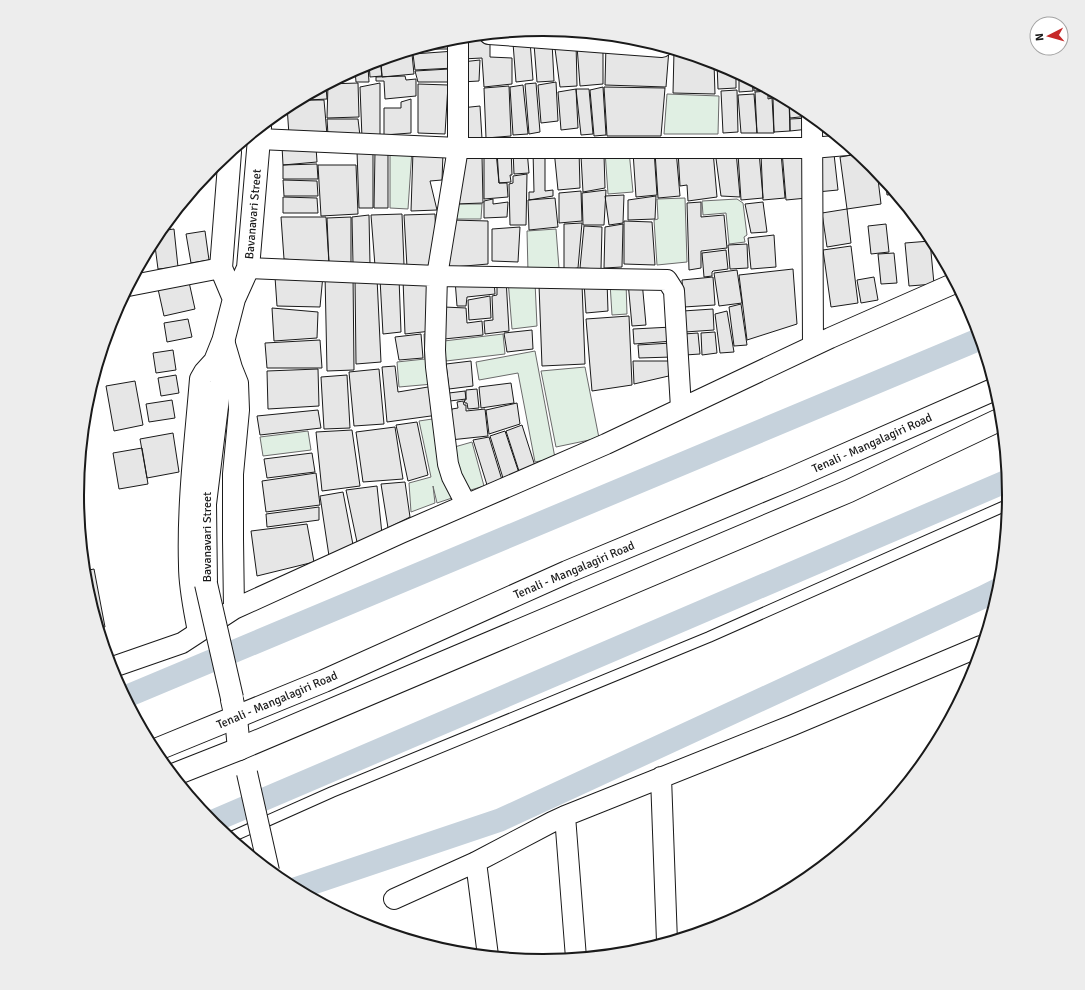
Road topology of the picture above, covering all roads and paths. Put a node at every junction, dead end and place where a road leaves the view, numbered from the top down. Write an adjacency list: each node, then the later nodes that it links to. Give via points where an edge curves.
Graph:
1 (524, 37): 3 (street)
2 (458, 44): 7 (street)
3 (629, 45)
4 (812, 124): 8 (street)
5 (260, 133): 7 (street); 11 (main road, Bavanavari Street)
6 (840, 146): 8 (street)
7 (458, 148): 8 (street); 12 (street)
8 (812, 148): 17 (street)
9 (229, 160): 10 (main road)
10 (221, 268): 13 (street); 15 (main road)
11 (248, 268): 12 (street); 15 (main road, Bavanavari Street)
12 (437, 276): 19 (street, via 667,280 674,291); 21 (street, via 436,367 445,447 450,471)
13 (135, 285)
14 (950, 285): 17 (street)
15 (234, 299): 16 (main road, Bavanavari Street)
16 (224, 338): 23 (street, via 238,384 233,474); 24 (street, via 214,362 200,379 189,522 189,567); 27 (main road, Bavanavari Street, bridge, via 205,504 206,584)
17 (813, 346): 19 (street)
18 (990, 392): 27 (main road, Tenali - Mangalagiri Road, via 567,572 324,681)
19 (681, 408): 21 (street, via 606,444)
20 (996, 421): 29 (main road, via 849,491)
21 (466, 504): 23 (street)
22 (1002, 508): 33 (lane, via 708,637 332,792)
23 (234, 609): 24 (street)
24 (198, 632): 26 (street, via 182,643)
25 (975, 649): 31 (street)
26 (116, 666)
27 (234, 708): 28 (main road, Tenali - Mangalagiri Road); 29 (main road, Bavanavari Street)
28 (159, 748)
29 (239, 748): 30 (main road); 34 (street, bridge)
30 (177, 773)
31 (661, 777): 32 (street); 37 (street)
32 (565, 816): 35 (street); 39 (street)
33 (235, 835)
34 (267, 862)
35 (476, 862): 36 (street); 38 (street)
36 (394, 899)
37 (667, 936)
38 (487, 950)
39 (576, 953)

